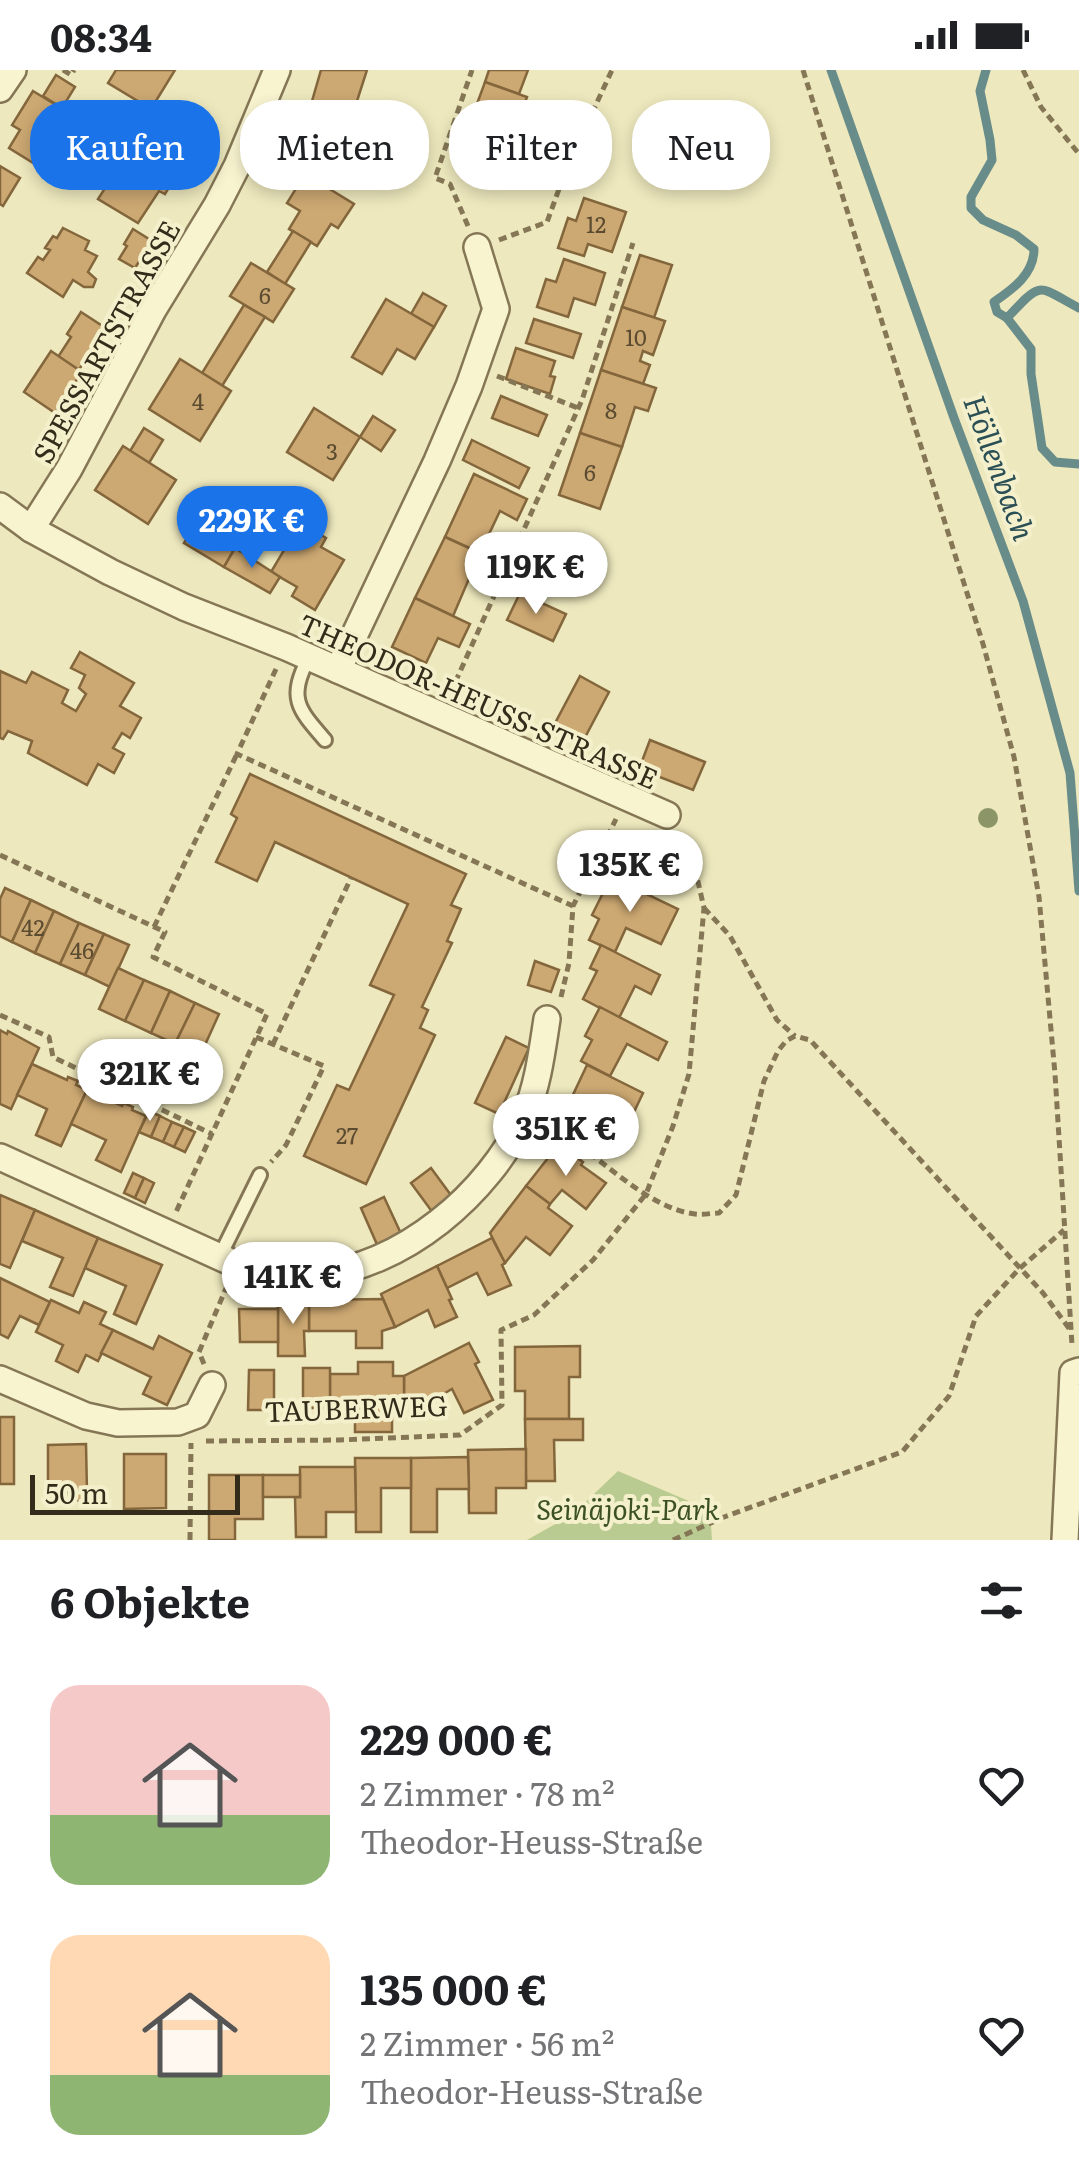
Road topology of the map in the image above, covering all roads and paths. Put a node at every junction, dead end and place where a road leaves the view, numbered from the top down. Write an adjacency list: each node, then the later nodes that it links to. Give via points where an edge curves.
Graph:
1 (13, 70): 9 (street)
2 (63, 70): 3 (path)
3 (74, 70)
4 (277, 70): 16 (street, SPESSARTSTRASSE, via 217,205)
5 (472, 70): 12 (path, via 434,178 450,184)
6 (612, 70): 12 (path, via 548,222)
7 (803, 70): 39 (path, via 1014,757 1039,897)
8 (1023, 70): 10 (path, via 1041,107)
9 (0, 89)
10 (1079, 154)
11 (633, 244): 14 (path)
12 (477, 247): 13 (street, via 496,309)
13 (476, 367): 14 (path); 18 (street)
14 (578, 408): 19 (path)
15 (0, 506): 16 (street, THEODOR-HEUSS-STRASSE)
16 (31, 529): 17 (street, THEODOR-HEUSS-STRASSE, via 155,593)
17 (297, 652): 18 (street, THEODOR-HEUSS-STRASSE); 20 (lane, via 300,712); 21 (path)
18 (338, 670): 19 (street, THEODOR-HEUSS-STRASSE)
19 (440, 716): 22 (street, THEODOR-HEUSS-STRASSE)
20 (325, 740)
21 (237, 754): 26 (path); 28 (path)
22 (667, 815): 27 (path, TAUBERWEG, via 696,873)
23 (615, 820): 26 (path)
24 (0, 855): 28 (path)
25 (350, 878): 33 (path)
26 (573, 906): 30 (path, via 569,964)
27 (704, 908): 31 (path, via 730,936 777,1020); 38 (path, TAUBERWEG, via 688,1074)
28 (154, 927): 32 (path, via 165,932 152,958 267,1014)
29 (0, 1015): 34 (path, via 49,1037 53,1056)
30 (548, 1019): 41 (street, via 536,1081 506,1149 433,1228 384,1256 314,1275 279,1275)
31 (795, 1036): 38 (path, via 764,1081 736,1195 719,1213 697,1214); 42 (path, via 810,1040 834,1064)
32 (256, 1037): 33 (path); 34 (path)
33 (273, 1044): 37 (path, via 324,1066 286,1145)
34 (212, 1134): 40 (path)
35 (565, 1134): 38 (path)
36 (0, 1157): 40 (street)
37 (260, 1175): 41 (lane)
38 (646, 1194): 49 (path, TAUBERWEG, via 569,1282 534,1315 502,1330 502,1405 460,1435 191,1441)
39 (1064, 1230): 42 (path); 44 (path)
40 (166, 1233): 41 (street)
41 (219, 1258)
42 (1019, 1269): 44 (path); 50 (path, via 976,1316 949,1396 902,1452)
43 (225, 1291): 45 (path)
44 (1070, 1331): 46 (path)
45 (199, 1352)
46 (1076, 1372): 51 (street)
47 (0, 1378): 48 (street, via 118,1423 178,1422 196,1415)
48 (212, 1385)
49 (190, 1540)
50 (672, 1540)
51 (1065, 1540)

